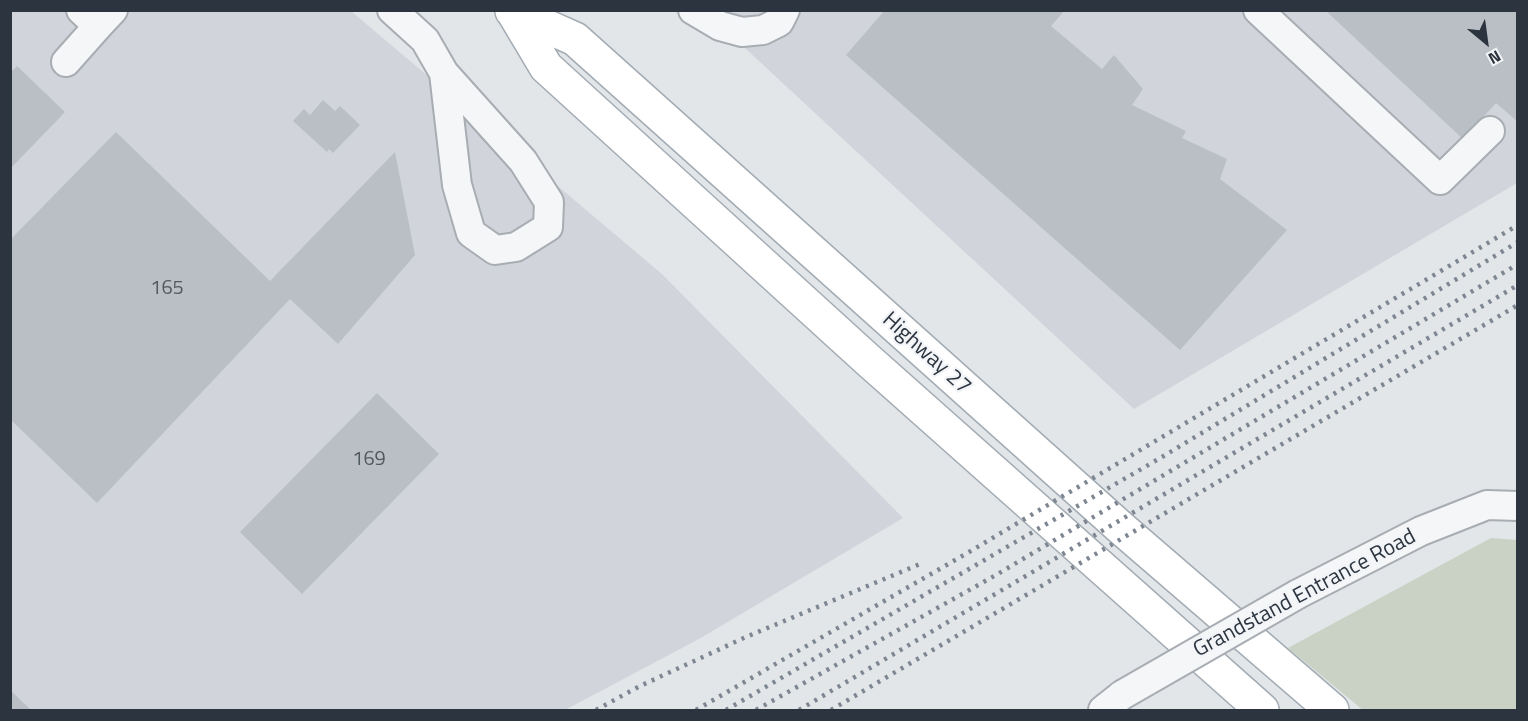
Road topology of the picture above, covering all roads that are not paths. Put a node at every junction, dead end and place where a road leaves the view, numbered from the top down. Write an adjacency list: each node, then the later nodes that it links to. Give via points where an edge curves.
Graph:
1 (392, 10): 8 (street, via 425,40)
2 (693, 10): 3 (street, via 720,26 742,32 763,30 779,22)
3 (786, 10)
4 (1258, 10): 9 (street, via 1440,180)
5 (512, 11): 12 (main road, Highway 27, via 546,67); 13 (main road, Highway 27, via 575,39 1112,520)
6 (97, 16): 7 (street)
7 (66, 62)
8 (444, 73): 8 (street, via 457,185 471,233 495,250 516,248 548,227 549,202 523,161)
9 (1490, 131)
10 (1518, 506): 11 (street, Grandstand Entrance Road, bridge, via 1487,505 1421,531 1298,594)
11 (1112, 703)
12 (1260, 709)
13 (1332, 711)

